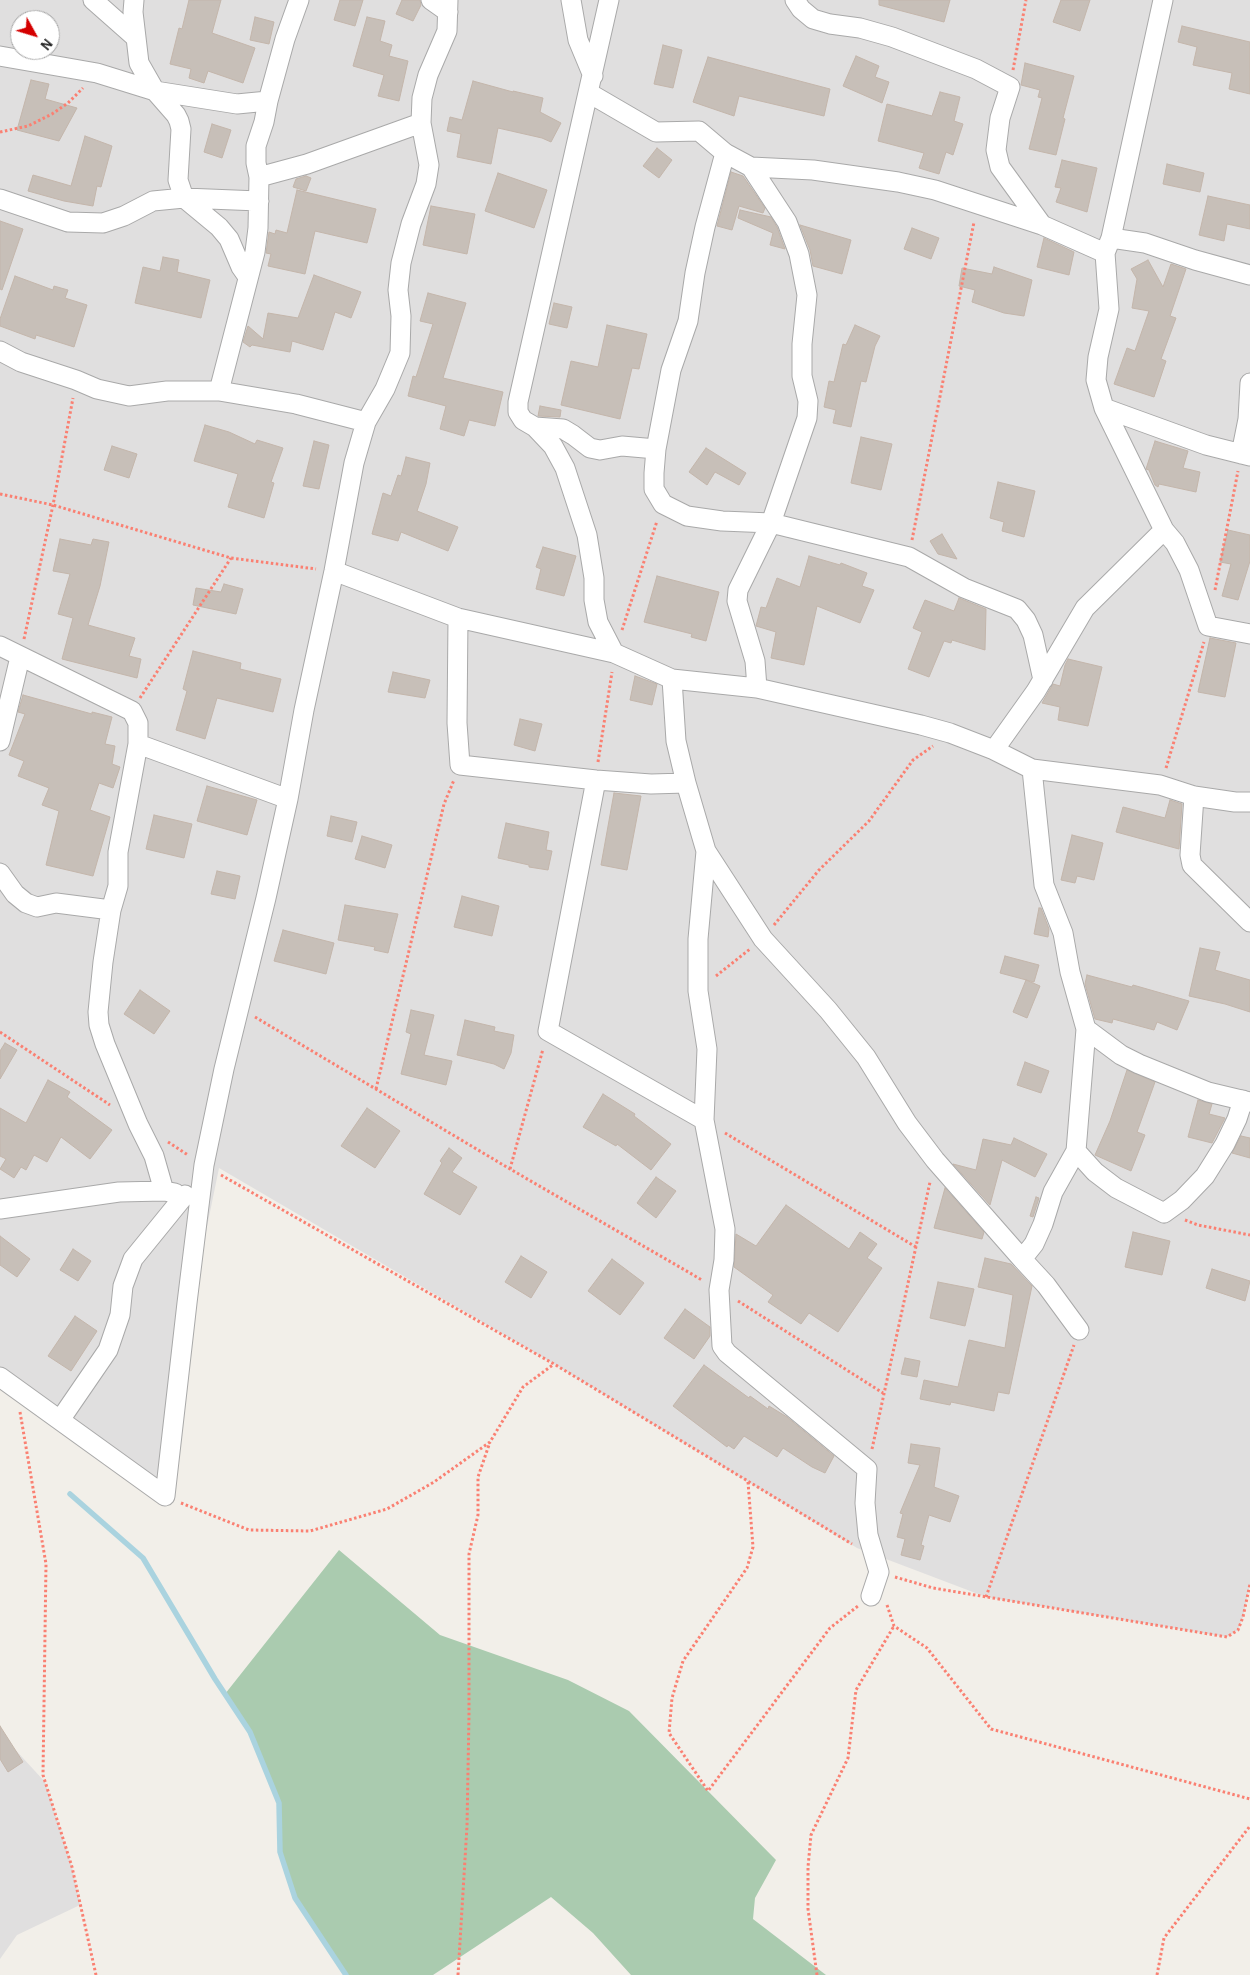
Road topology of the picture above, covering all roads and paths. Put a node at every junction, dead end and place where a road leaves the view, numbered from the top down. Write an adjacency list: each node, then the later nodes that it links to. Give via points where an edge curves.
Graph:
1 (93, 0): 11 (street)
2 (134, 0): 11 (street)
3 (299, 0): 17 (street)
4 (431, 0): 10 (street)
5 (572, 0): 14 (street, via 578,40)
6 (609, 0): 14 (street)
7 (795, 0): 15 (street, via 813,19 892,37 976,69)
8 (1026, 0): 15 (path)
9 (1163, 0): 28 (street)
10 (448, 6): 18 (street, via 446,31 422,98)
11 (136, 38): 16 (street, via 139,63)
12 (0, 56): 13 (street)
13 (97, 73): 16 (street); 19 (path, via 68,103 52,114 28,126)
14 (591, 85): 20 (street, via 656,132 699,131); 37 (street, via 518,402 518,412 523,420)
15 (1010, 88): 27 (street, via 997,136 998,159 1008,179)
16 (156, 91): 17 (street, via 238,104); 23 (street, via 179,121 178,180)
17 (268, 101): 22 (street, via 256,146)
18 (421, 123): 22 (street, via 307,164); 36 (street, via 429,164 426,184 401,263 398,290 400,353)
19 (0, 132)
20 (725, 153): 21 (street); 38 (street)
21 (751, 167): 26 (street, via 813,170 898,182); 43 (street, via 787,222 799,254 807,295 802,376 808,401 807,418)
22 (259, 177): 25 (street)
23 (184, 198): 24 (street, via 153,201 104,223 68,222); 25 (street); 30 (street, via 229,239)
24 (0, 199)
25 (259, 202): 30 (street, via 255,252)
26 (978, 204): 27 (street); 46 (path)
27 (1042, 225): 28 (street)
28 (1108, 245): 29 (street, via 1145,243); 35 (street, via 1109,309 1096,380)
29 (1250, 275)
30 (248, 277): 34 (street)
31 (0, 351): 32 (street, via 21,362)
32 (76, 380): 34 (street, via 97,389 129,396 167,391); 42 (path)
33 (1250, 383): 39 (street)
34 (219, 391): 36 (street, via 296,404)
35 (1104, 408): 39 (street, via 1206,445); 44 (street)
36 (366, 422): 47 (street, via 354,463)
37 (535, 427): 38 (street, via 563,429 590,448 600,450 622,446); 51 (street, via 553,446 565,468 587,535 598,622)
38 (656, 449): 41 (street, via 654,489)
39 (1245, 455)
40 (0, 494): 42 (path)
41 (663, 504): 43 (street, via 687,516); 51 (path)
42 (53, 506): 45 (path); 52 (path)
43 (770, 523): 46 (street); 55 (street, via 738,590 737,601 755,660)
44 (1164, 530): 49 (street, via 1189,570 1208,626); 54 (street, via 1085,608)
45 (231, 558): 47 (path); 56 (path)
46 (909, 558): 54 (street, via 964,588 1017,609 1033,635)
47 (334, 571): 48 (street); 66 (street)
48 (458, 618): 51 (street); 61 (street)
49 (1250, 634)
50 (0, 646): 52 (street)
51 (614, 653): 53 (street); 63 (path)
52 (20, 657): 56 (street); 58 (street)
53 (672, 679): 55 (street); 64 (street, via 676,741)
54 (1043, 680): 60 (street)
55 (757, 688): 57 (street)
56 (132, 711): 59 (street, via 138,723)
57 (950, 733): 60 (street); 72 (path, via 913,760 868,821 819,870)
58 (0, 741)
59 (138, 744): 66 (street); 70 (street, via 118,852 118,886)
60 (994, 750): 62 (street)
61 (460, 765): 63 (street); 78 (path, via 444,804)
62 (1032, 768): 65 (street, via 1160,785); 75 (street, via 1044,885 1063,933)
63 (596, 780): 64 (street); 76 (street)
64 (686, 783): 68 (street)
65 (1194, 796): 67 (street); 71 (street, via 1192,865)
66 (288, 799): 74 (street)
67 (1250, 802)
68 (706, 851): 72 (street); 73 (street, via 698,939)
69 (0, 873): 70 (street, via 15,894 37,907 56,903)
70 (111, 910): 87 (street, via 103,962 99,1025 154,1156)
71 (1250, 922)
72 (763, 939): 73 (path); 84 (street, via 866,1057)
73 (698, 991): 81 (street, via 707,1048)
74 (238, 1007): 78 (path); 85 (street)
75 (1086, 1029): 79 (street, via 1110,1048 1139,1064 1208,1092); 83 (street)
76 (548, 1031): 81 (street); 86 (path)
77 (0, 1032): 80 (path)
78 (376, 1089): 86 (path)
79 (1246, 1101): 90 (street, via 1205,1176)
80 (114, 1108)
81 (704, 1120): 92 (path); 94 (street, via 725,1229)
82 (163, 1139): 85 (path)
83 (1076, 1151): 90 (street, via 1095,1172 1116,1188); 93 (street, via 1053,1192 1034,1244)
84 (934, 1160): 92 (path); 93 (street)
85 (204, 1165): 88 (street); 96 (path)
86 (510, 1169): 94 (path)
87 (164, 1191): 88 (street); 89 (street, via 119,1192)
88 (193, 1196): 99 (street, via 133,1259 108,1350); 103 (street, via 187,1304)
89 (0, 1209)
90 (1164, 1213): 91 (path, via 1198,1225)
91 (1250, 1235)
92 (916, 1246): 98 (path)
93 (1022, 1259): 95 (street)
94 (719, 1290): 98 (path); 101 (street, via 721,1340 727,1353)
95 (1079, 1330): 108 (path)
96 (554, 1364): 100 (path, via 523,1387); 102 (path)
97 (8, 1382): 99 (street); 112 (path, via 46,1564 43,1775 72,1868)
98 (883, 1393): 101 (path)
99 (60, 1420): 103 (street)
100 (490, 1442): 103 (path, via 434,1482 387,1508 310,1531 249,1530); 113 (path, via 478,1476 478,1515 469,1554 470,1715)
101 (867, 1469): 105 (street, via 865,1503 868,1535)
102 (748, 1481): 104 (path); 107 (path, via 753,1547 747,1568 684,1661 672,1698 669,1733 708,1791 830,1628)
103 (165, 1496)
104 (857, 1549)
105 (879, 1572): 106 (path, via 933,1588 1227,1637 1238,1630); 107 (street)
106 (1250, 1584)
107 (871, 1596): 109 (path, via 885,1597)
108 (986, 1597)
109 (894, 1626): 110 (path, via 927,1648 991,1730); 114 (path, via 856,1690 848,1758 811,1835 808,1909)
110 (1250, 1799)
111 (1250, 1826): 115 (path, via 1164,1938)
112 (96, 1975)
113 (458, 1975)
114 (817, 1975)
115 (1157, 1975)

